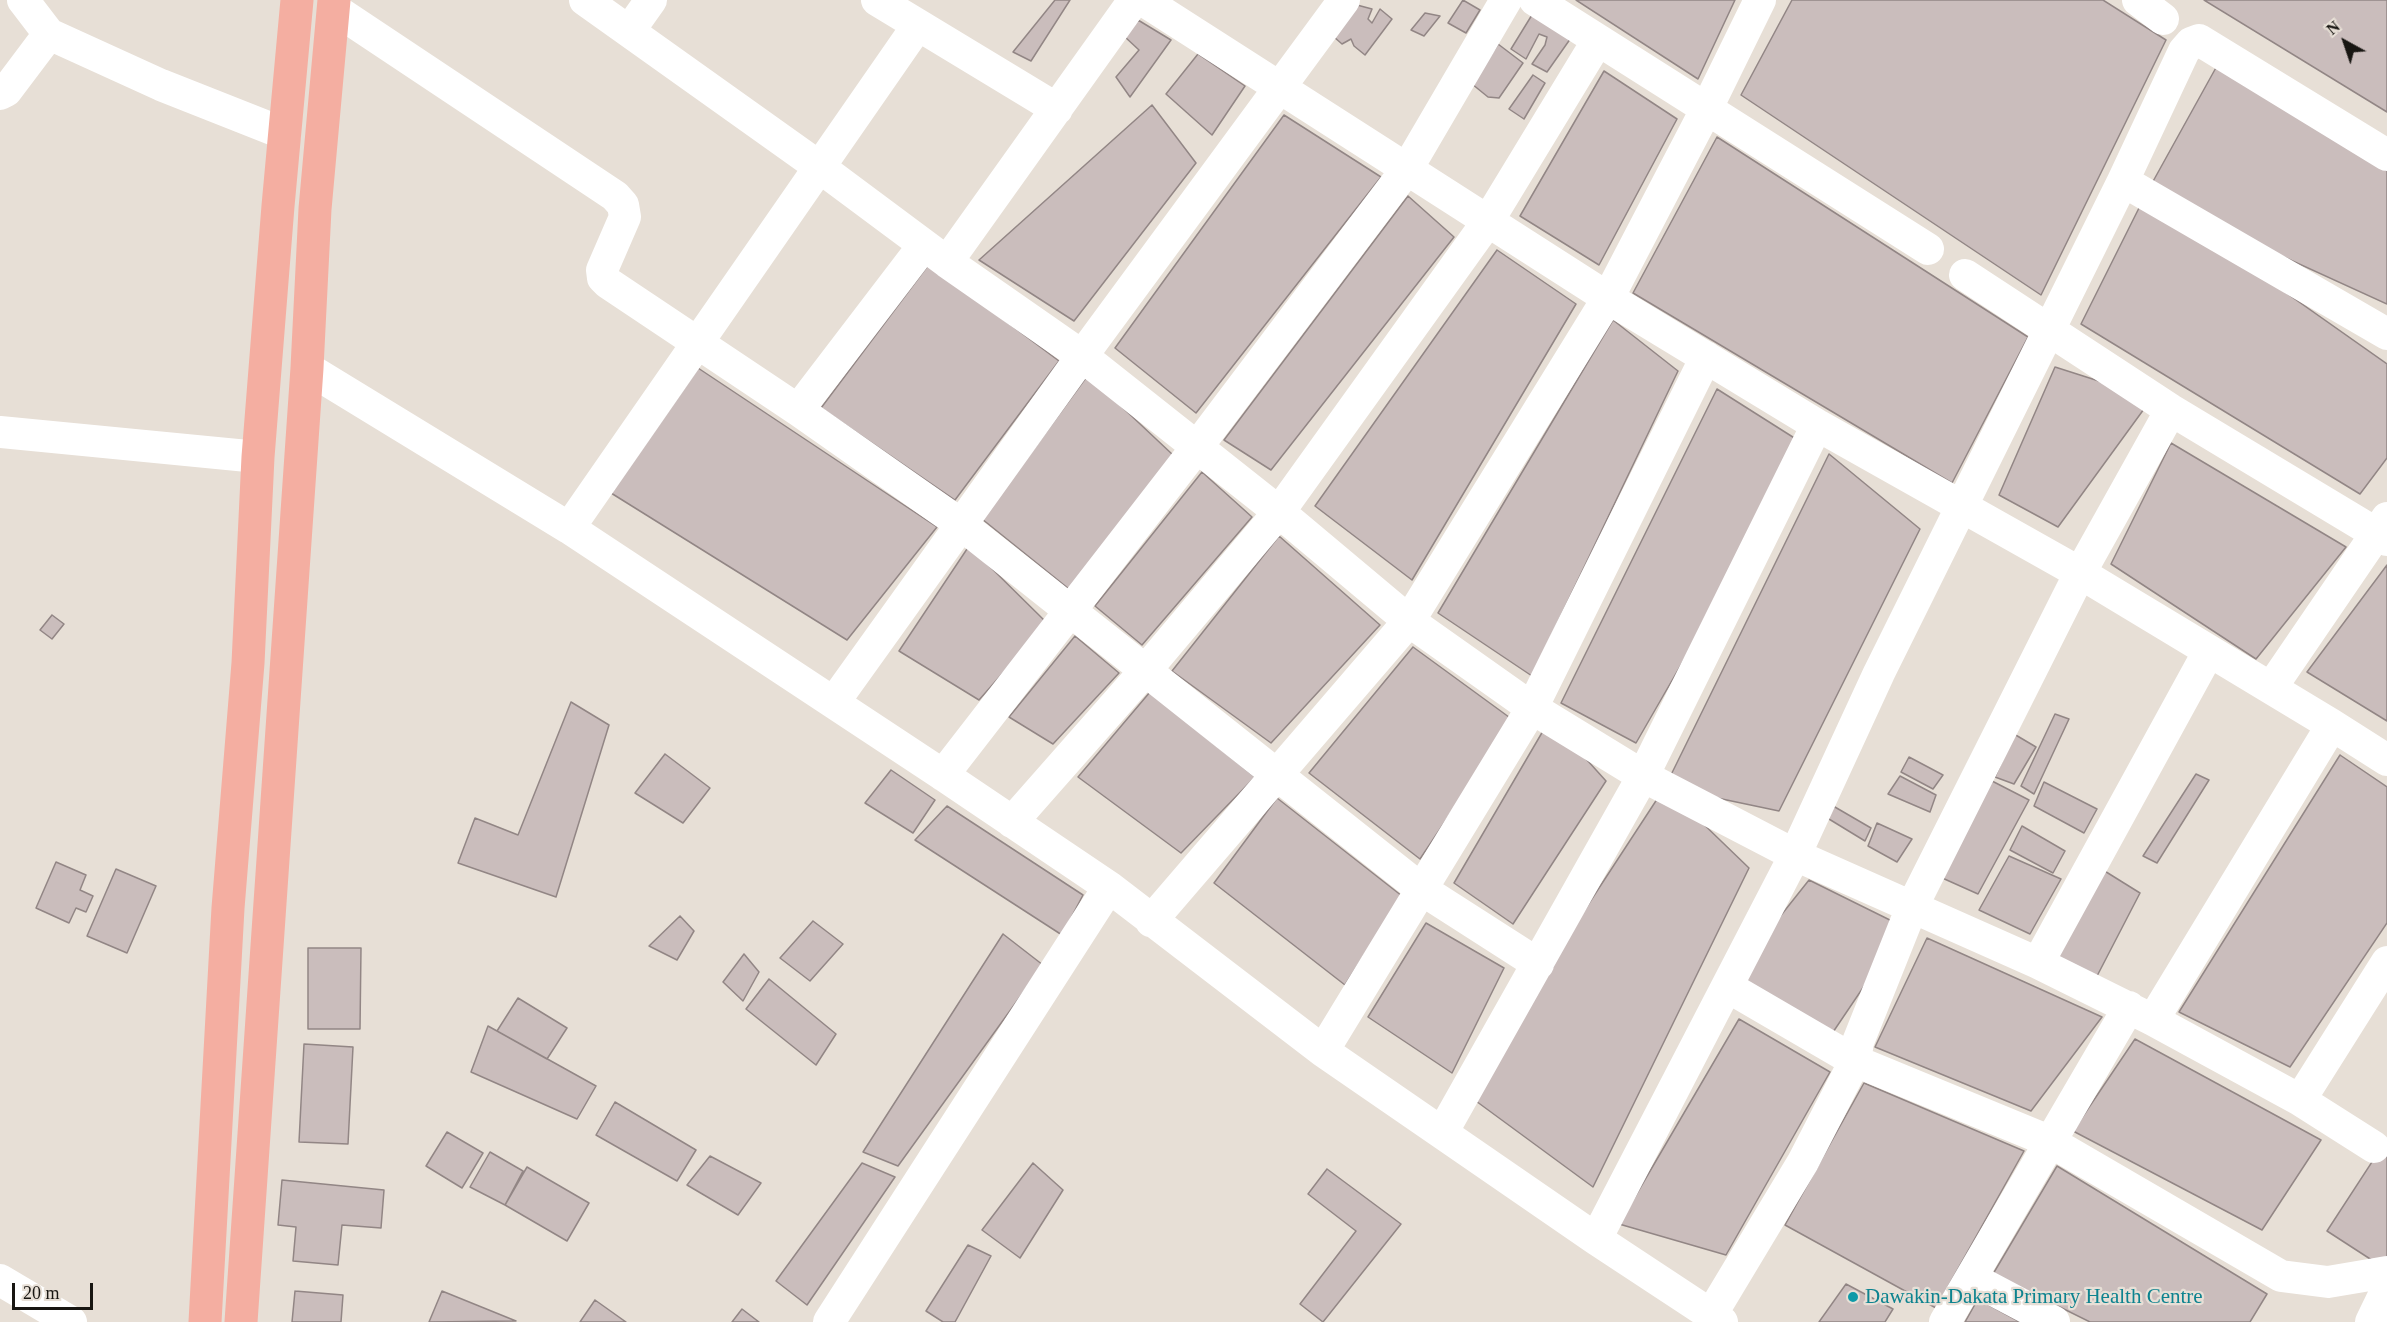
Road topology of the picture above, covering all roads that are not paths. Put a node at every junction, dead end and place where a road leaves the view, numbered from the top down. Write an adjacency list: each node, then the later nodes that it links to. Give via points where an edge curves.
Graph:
1 (297, 0): 23 (main road)
2 (585, 0): 16 (street)
3 (651, 0): 16 (street)
4 (877, 0): 15 (street)
5 (1134, 0): 22 (street)
6 (1143, 0): 19 (street)
7 (1344, 0): 19 (street)
8 (1506, 0): 26 (street)
9 (1534, 0): 18 (street)
10 (1760, 0): 21 (street)
11 (2138, 0): 14 (street)
12 (26, 2): 17 (street)
13 (334, 4): 29 (main road); 37 (street, via 615,196 623,205 625,217 602,270 603,278)
14 (2163, 20)
15 (918, 25): 22 (street); 25 (street)
16 (629, 31): 25 (street)
17 (49, 34): 20 (street); 23 (street)
18 (1598, 40): 21 (street); 30 (street)
19 (1281, 89): 26 (street); 38 (street)
20 (0, 94)
21 (1707, 108): 31 (street); 34 (street)
22 (1057, 109): 32 (street)
23 (285, 135): 28 (main road)
24 (2387, 154): 27 (street, via 2199,40 2184,51)
25 (818, 166): 32 (street); 37 (street)
26 (1407, 169): 30 (street); 45 (street)
27 (2123, 181): 35 (street); 36 (street)
28 (278, 206): 29 (main road); 46 (main road)
29 (315, 209): 40 (main road)
30 (1488, 221): 34 (street); 48 (street)
31 (1928, 249)
32 (936, 254): 38 (street); 41 (street)
33 (1965, 275): 35 (street)
34 (1608, 298): 39 (street); 54 (street)
35 (2049, 330): 42 (street); 47 (street)
36 (2387, 334)
37 (696, 343): 41 (street); 50 (street)
38 (1082, 356): 45 (street); 49 (street)
39 (1706, 357): 43 (street); 59 (street)
40 (307, 368): 50 (street); 90 (main road)
41 (798, 410): 49 (street)
42 (2171, 410): 51 (street); 52 (street)
43 (1817, 425): 47 (street); 64 (street)
44 (0, 432): 46 (street)
45 (1197, 447): 48 (street); 53 (street)
46 (258, 457): 89 (main road)
47 (1963, 508): 52 (street); 66 (street, via 1879,673)
48 (1279, 512): 54 (street); 56 (street)
49 (962, 525): 53 (street); 58 (street)
50 (570, 528): 58 (street)
51 (2384, 531): 57 (street)
52 (2080, 573): 55 (street); 69 (street)
53 (1071, 612): 56 (street); 62 (street)
54 (1409, 621): 59 (street); 63 (street)
55 (2209, 651): 57 (street); 72 (street)
56 (1145, 671): 63 (street); 65 (street)
57 (2271, 688): 60 (street)
58 (834, 702): 62 (street)
59 (1532, 708): 64 (street); 68 (street)
60 (2332, 725): 61 (street); 75 (street)
61 (2387, 760)
62 (943, 775): 65 (street)
63 (1276, 776): 68 (street); 70 (street)
64 (1643, 777): 66 (street); 73 (street)
65 (1012, 822): 67 (street)
66 (1795, 855): 69 (street); 74 (street)
67 (1109, 887): 70 (street); 91 (street)
68 (1421, 889): 73 (street); 76 (street)
69 (1912, 908): 72 (street); 77 (street, via 1858,1042)
70 (1151, 921): 76 (street)
71 (2387, 962): 78 (street)
72 (2038, 963): 75 (street)
73 (1538, 964): 79 (street)
74 (1728, 987): 77 (street); 82 (street)
75 (2141, 1014): 78 (street); 80 (street)
76 (1323, 1051): 79 (street)
77 (1855, 1061): 80 (street); 87 (street)
78 (2300, 1100): 81 (street)
79 (1442, 1133): 82 (street)
80 (2049, 1141): 83 (street, via 2281,1276 2328,1282); 84 (street)
81 (2374, 1147)
82 (1596, 1239): 87 (street)
83 (2387, 1272)
84 (1971, 1278): 92 (street); 93 (street)
85 (0, 1280): 88 (street)
86 (2387, 1288): 94 (street)
87 (1716, 1318)
88 (71, 1322)
89 (205, 1322)
90 (241, 1322)
91 (829, 1322)
92 (1945, 1322)
93 (2054, 1322)
94 (2371, 1322)

